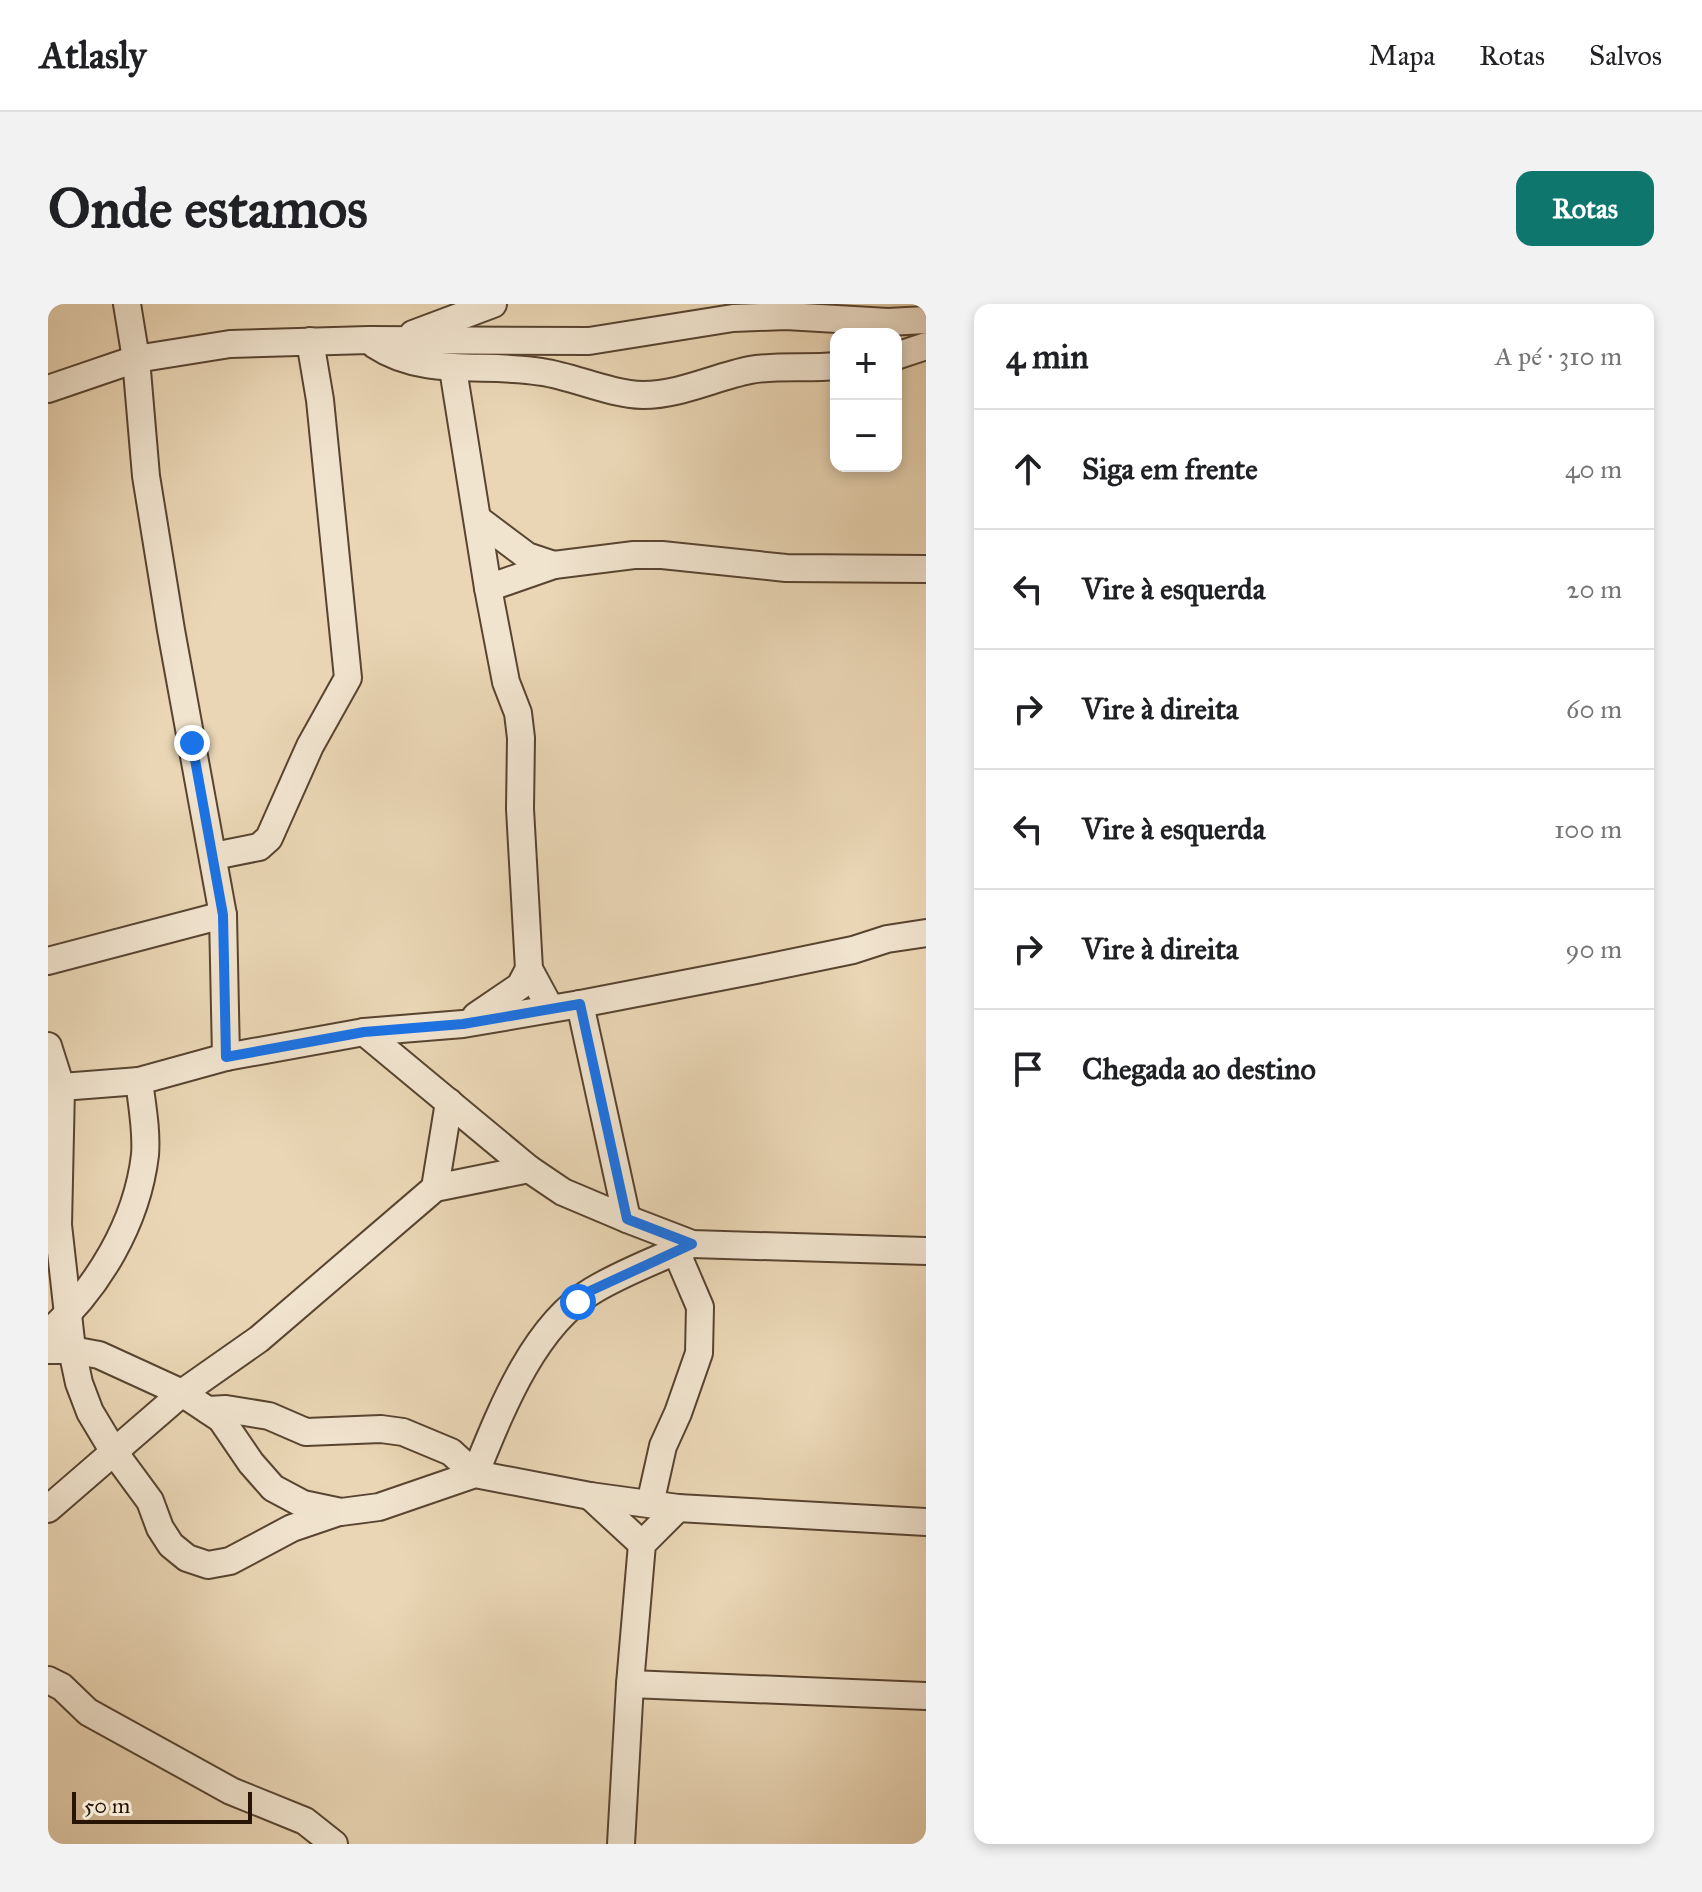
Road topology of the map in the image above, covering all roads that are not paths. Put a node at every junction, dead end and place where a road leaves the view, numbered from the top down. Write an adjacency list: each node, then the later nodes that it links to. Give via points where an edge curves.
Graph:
1 (493, 304): 4 (street)
2 (129, 305): 8 (street)
3 (926, 320): 4 (street, via 746,317 589,341)
4 (382, 340): 5 (street); 10 (street, via 390,355)
5 (310, 341): 8 (street, via 230,344); 16 (street, via 348,678 269,838 259,847)
6 (926, 346): 7 (street)
7 (902, 354)
8 (136, 359): 11 (street); 16 (street, via 148,491)
9 (830, 366): 10 (street, via 753,370 664,394 640,395 543,372)
10 (453, 369): 12 (street)
11 (48, 389)
12 (479, 520): 13 (street, via 527,556); 15 (street)
13 (554, 565): 14 (street, via 662,555 786,568); 15 (street)
14 (926, 569)
15 (488, 588): 20 (street, via 521,738)
16 (214, 856): 17 (street)
17 (223, 915): 19 (street); 26 (street)
18 (926, 933): 21 (street)
19 (48, 961)
20 (529, 969): 22 (street); 23 (street, via 520,986)
21 (580, 1004): 22 (street); 32 (street)
22 (550, 1008): 23 (street)
23 (463, 1024): 24 (street)
24 (364, 1032): 26 (street); 29 (street)
25 (48, 1046): 28 (street)
26 (226, 1057): 27 (street)
27 (139, 1081): 28 (street); 35 (street, via 145,1155 132,1209 112,1255)
28 (54, 1088): 35 (street, via 58,1225)
29 (449, 1102): 30 (street); 31 (street)
30 (529, 1169): 31 (street); 32 (street, via 563,1192)
31 (435, 1188): 38 (street, via 259,1339)
32 (627, 1219): 33 (street)
33 (684, 1248): 34 (street); 41 (street, via 590,1291 565,1312 541,1339); 43 (street, via 700,1307 699,1353 663,1446)
34 (926, 1251)
35 (68, 1313): 36 (street); 37 (street)
36 (48, 1333)
37 (60, 1350): 38 (street, via 99,1355); 40 (street)
38 (182, 1393): 39 (street); 40 (street)
39 (208, 1410): 41 (street, via 269,1416 306,1432 403,1432 451,1452); 46 (street, via 221,1419 273,1488 303,1504)
40 (114, 1452): 45 (street); 46 (street, via 150,1501 171,1545 208,1565 230,1561 292,1528)
41 (475, 1474): 42 (street); 46 (street, via 379,1507)
42 (590, 1496): 43 (street); 48 (street)
43 (650, 1504): 44 (street)
44 (678, 1508): 47 (street); 48 (street)
45 (48, 1509)
46 (341, 1512)
47 (926, 1522)
48 (642, 1544): 50 (street)
49 (48, 1680): 52 (street, via 129,1736 231,1791 305,1821)
50 (630, 1684): 51 (street); 53 (street)
51 (926, 1696)
52 (334, 1844)
53 (621, 1844)

